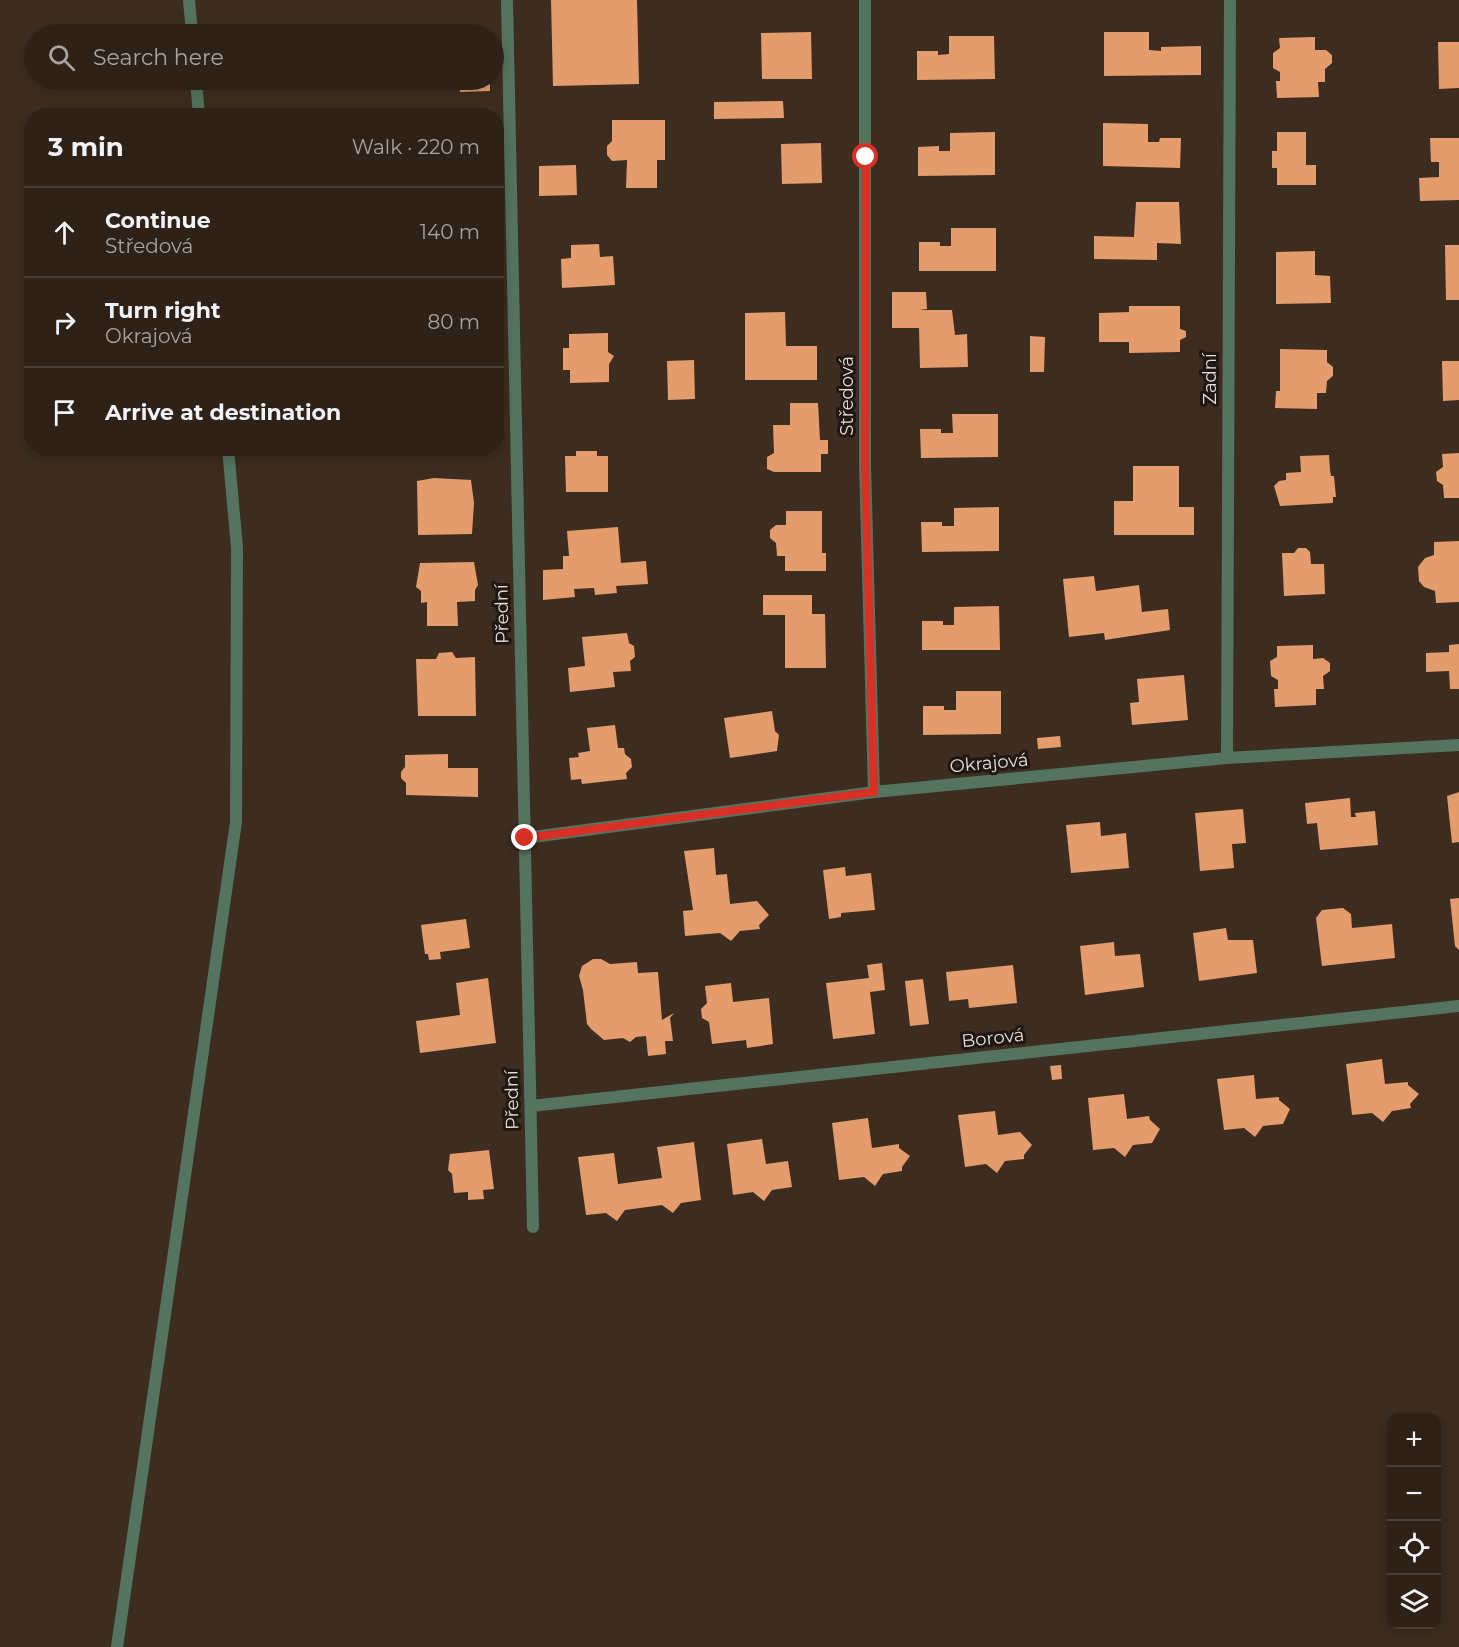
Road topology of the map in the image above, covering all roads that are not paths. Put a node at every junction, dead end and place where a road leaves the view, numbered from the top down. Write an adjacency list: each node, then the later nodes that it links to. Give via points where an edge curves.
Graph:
1 (189, 0): 5 (street)
2 (507, 0): 12 (street, Přední)
3 (865, 0): 11 (street, Středová, via 865,464)
4 (1230, 0): 10 (street, Zadní)
5 (191, 24)
6 (197, 90): 7 (street)
7 (198, 108)
8 (229, 456): 16 (street, via 237,548 236,822)
9 (1459, 745): 10 (street, Okrajová)
10 (1227, 758): 11 (street, Okrajová)
11 (874, 792): 12 (street, Okrajová)
12 (525, 838): 14 (street, Přední)
13 (1459, 1006): 14 (street, Borová)
14 (531, 1106): 15 (street, Přední)
15 (533, 1227)
16 (117, 1647)

